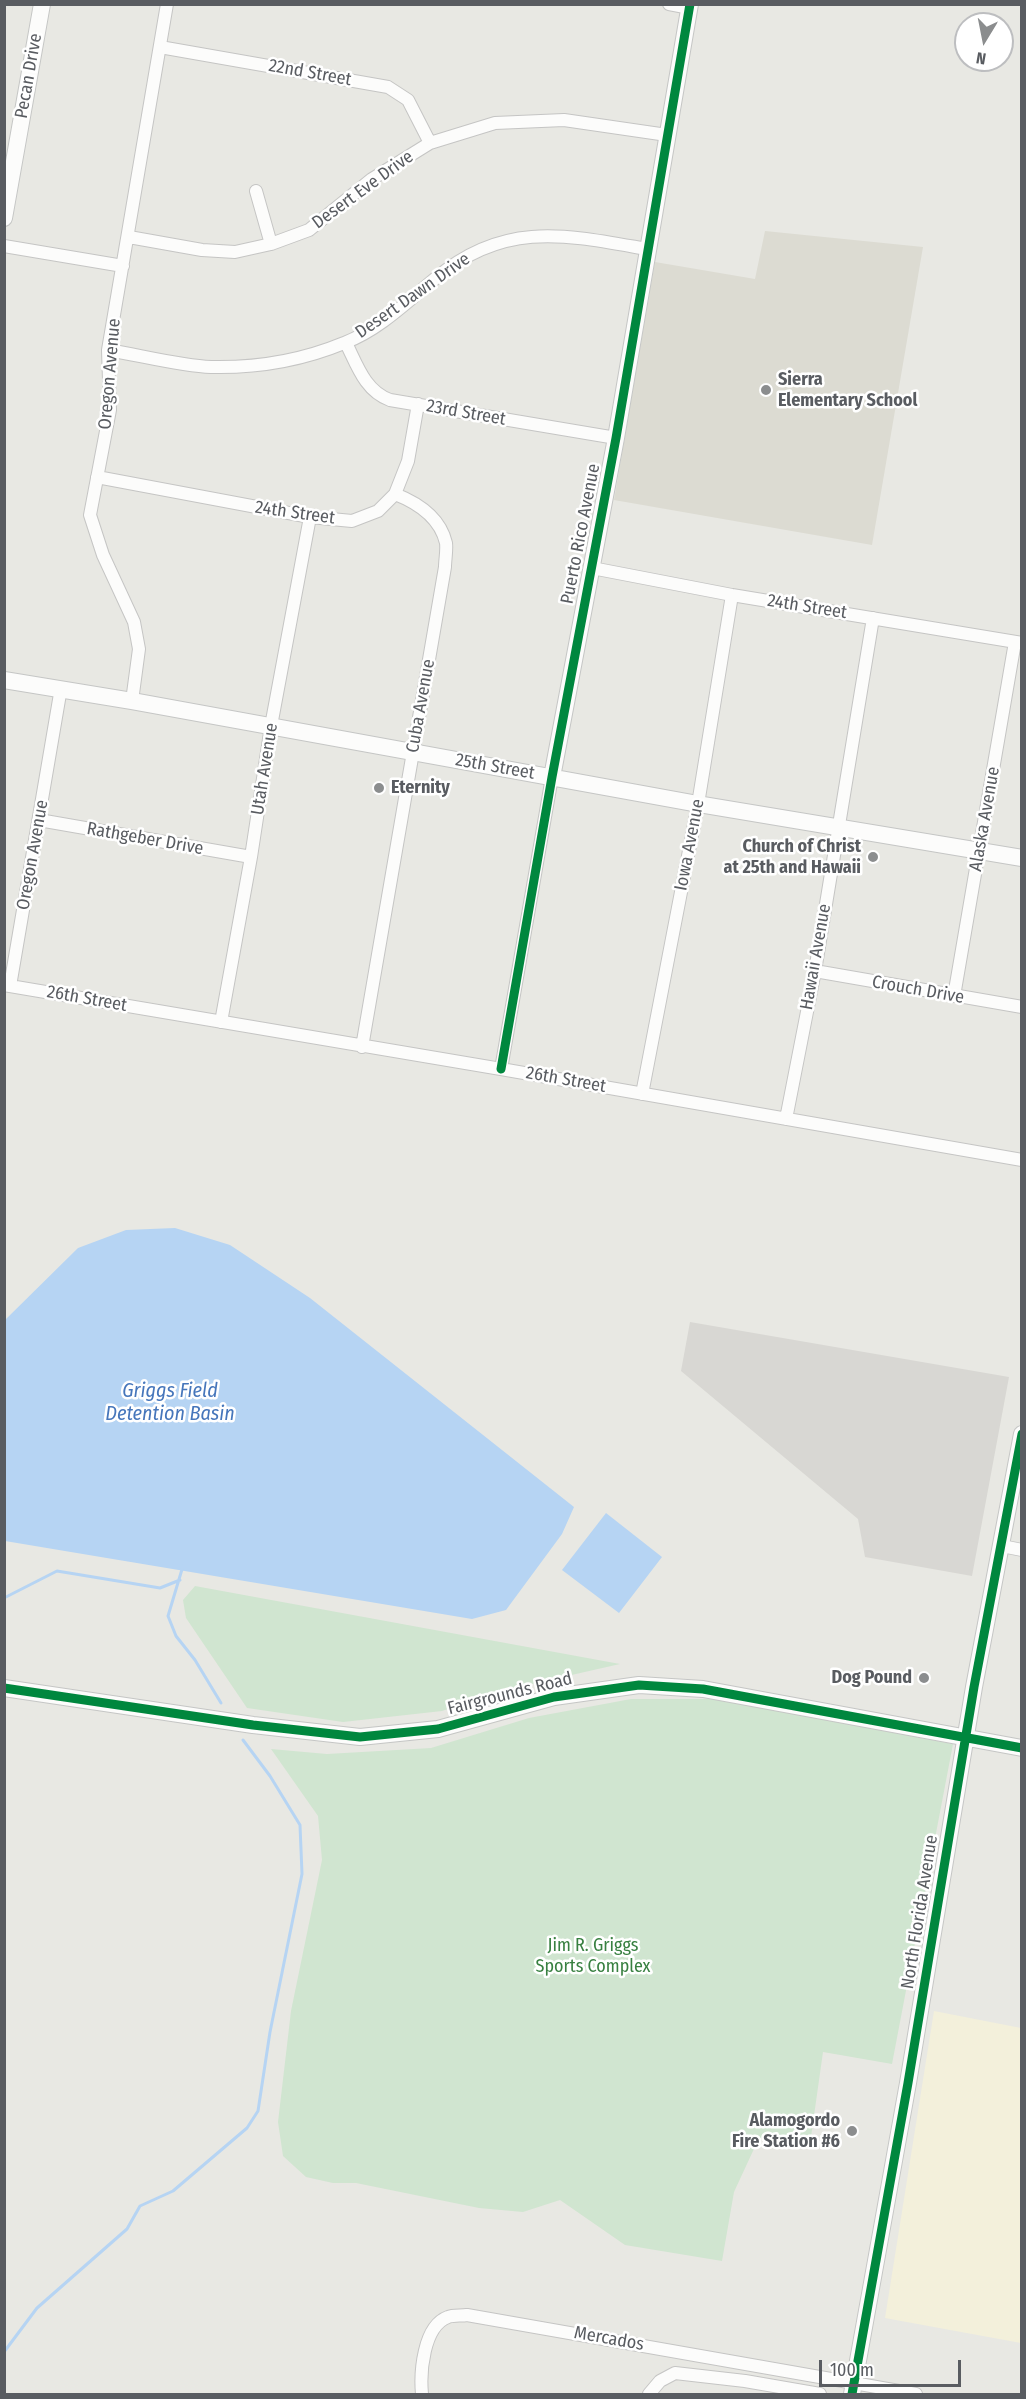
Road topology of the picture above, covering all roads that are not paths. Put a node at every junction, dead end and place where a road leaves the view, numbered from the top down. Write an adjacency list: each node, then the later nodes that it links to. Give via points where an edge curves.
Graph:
1 (42, 4): 9 (main road, Pecan Drive)
2 (167, 4): 5 (street, Oregon Avenue)
3 (669, 4): 4 (street)
4 (690, 6): 6 (main road, Puerto Rico Avenue)
5 (160, 47): 7 (street, 22nd Street, via 388,87 408,100); 10 (street, Oregon Avenue)
6 (667, 135): 7 (street, Desert Eve Drive, via 564,120 495,123); 13 (main road, Puerto Rico Avenue)
7 (430, 143): 11 (street, Desert Eve Drive, via 372,179 309,230)
8 (256, 191): 11 (street)
9 (4, 218)
10 (129, 237): 11 (street, Desert Eve Drive, via 235,252); 14 (street, Oregon Avenue)
11 (271, 244)
12 (4, 246): 14 (street)
13 (647, 249): 15 (street, Desert Dawn Drive, via 547,235 489,246 452,264 387,318); 18 (main road, Puerto Rico Avenue)
14 (123, 266): 16 (street, Oregon Avenue)
15 (346, 343): 16 (street, Desert Dawn Drive, via 292,360 210,367); 17 (street, 23rd Street, via 365,382 381,397)
16 (108, 350): 19 (street, Oregon Avenue, via 110,410)
17 (418, 404): 18 (street, 23rd Street); 20 (street, 24th Street, via 408,461)
18 (616, 438): 22 (main road, Puerto Rico Avenue)
19 (97, 477): 21 (street, 24th Street); 28 (street, Oregon Avenue, via 90,515 103,555 134,622 140,648)
20 (395, 494): 21 (street, 24th Street, via 378,511 352,521); 30 (street, Cuba Avenue, via 417,503 434,518 446,543)
21 (310, 517): 29 (street, Utah Avenue)
22 (592, 568): 23 (street, 24th Street); 31 (main road, Puerto Rico Avenue)
23 (732, 595): 24 (street, 24th Street); 32 (street, Iowa Avenue)
24 (873, 618): 25 (street, 24th Street); 34 (street, Hawaii Avenue)
25 (1018, 643): 35 (street, Alaska Avenue)
26 (4, 680): 27 (main road, 25th Street)
27 (61, 688): 28 (main road, 25th Street); 33 (street, Oregon Avenue)
28 (132, 701): 29 (main road, 25th Street)
29 (270, 726): 30 (main road, 25th Street); 36 (street, Utah Avenue)
30 (412, 752): 31 (main road, 25th Street); 43 (street, Cuba Avenue)
31 (552, 777): 32 (main road, 25th Street); 44 (street, Puerto Rico Avenue)
32 (698, 804): 34 (main road, 25th Street); 45 (street, Iowa Avenue)
33 (39, 820): 36 (street, Rathgeber Drive); 39 (street, Oregon Avenue)
34 (838, 828): 35 (main road, 25th Street); 38 (street, Hawaii Avenue)
35 (979, 851): 37 (main road, 25th Street); 40 (street, Alaska Avenue)
36 (251, 857): 42 (street, Utah Avenue)
37 (1022, 858)
38 (815, 971): 40 (street, Crouch Drive); 46 (street, Hawaii Avenue)
39 (7, 986): 42 (street, 26th Street)
40 (954, 996): 41 (street, Crouch Drive)
41 (1022, 1007)
42 (221, 1022): 43 (street, 26th Street)
43 (362, 1047): 44 (street, 26th Street)
44 (501, 1069): 45 (street, 26th Street)
45 (642, 1094): 46 (street, 26th Street)
46 (786, 1119): 47 (street, 26th Street)
47 (1022, 1160)
48 (1022, 1434): 49 (main road, North Florida Avenue)
49 (1002, 1546): 50 (street); 52 (main road, North Florida Avenue)
50 (1022, 1550)
51 (4, 1688): 52 (main road, Fairgrounds Road, via 360,1737 438,1730 565,1696 639,1685 703,1689)
52 (965, 1738): 53 (main road, Fairgrounds Road); 54 (main road, North Florida Avenue)
53 (1022, 1749)
54 (853, 2388): 55 (street, Mercados, via 467,2315 447,2317 429,2340 423,2354); 58 (street, Mercados)
55 (422, 2394)
56 (649, 2394): 57 (street, via 660,2381 675,2373)
57 (820, 2394)
58 (916, 2394)

